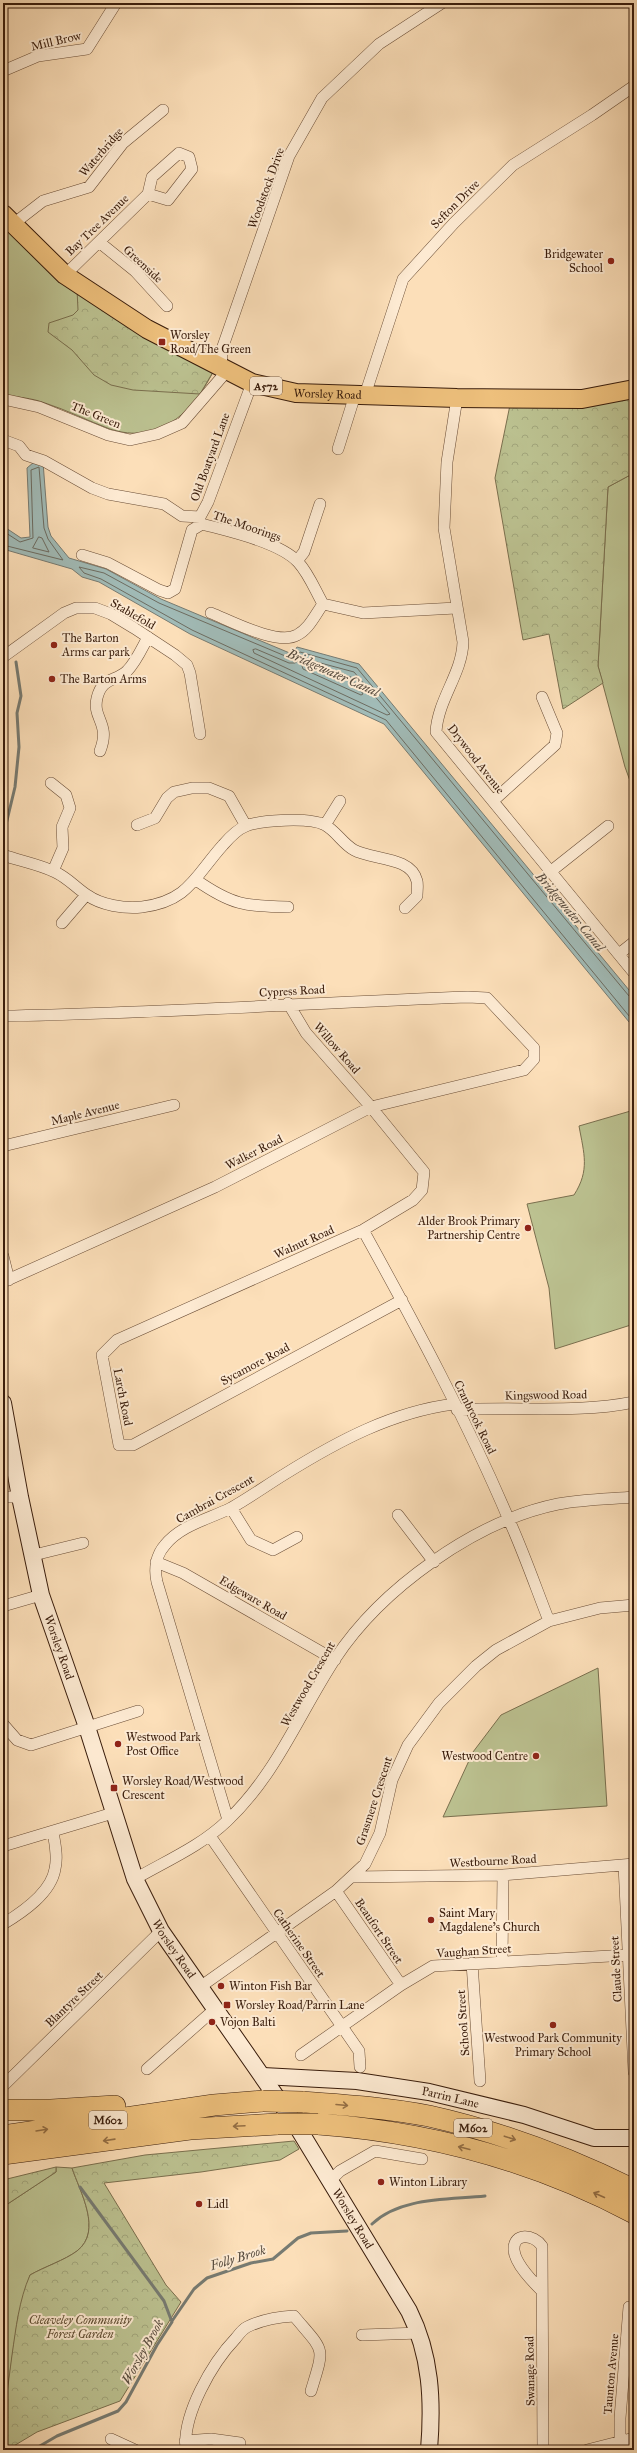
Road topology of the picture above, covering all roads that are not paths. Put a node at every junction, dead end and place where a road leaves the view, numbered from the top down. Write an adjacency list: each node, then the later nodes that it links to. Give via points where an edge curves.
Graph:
1 (116, 3): 3 (street, Mill Brow, via 87,49 38,56)
2 (442, 3): 11 (street, Woodstock Drive, via 380,44 322,98 289,156 222,350)
3 (3, 71)
4 (634, 86): 14 (street, Sefton Drive, via 514,165 454,223 403,279)
5 (163, 110): 7 (street, Waterbridge, via 123,143 89,187 43,201)
6 (148, 194): 6 (street, Bay Tree Avenue, via 152,177 179,153 189,157 192,170 168,200); 8 (street, Bay Tree Avenue)
7 (8, 220): 9 (main road, Worsley Road / A572)
8 (99, 242): 9 (street, Bay Tree Avenue); 10 (street, Greenside, via 135,271)
9 (65, 275): 11 (main road, Worsley Road / A572, via 148,329)
10 (167, 306)
11 (224, 370): 12 (main road, Worsley Road / A572); 16 (street, The Green, via 182,423 157,434 130,440 108,435 39,407)
12 (252, 382): 14 (main road, Worsley Road / A572, via 296,393); 17 (street, Old Boatyard Lane, via 208,502 200,517 182,516 164,504 108,494 92,488 44,460 26,455 18,446)
13 (634, 389): 15 (main road, Worsley Road / A572, via 582,398)
14 (360, 395): 15 (main road, Worsley Road / A572); 18 (street, Sefton Drive)
15 (457, 398): 23 (street, Drywood Avenue, via 447,462 444,528)
16 (3, 399)
17 (3, 440)
18 (338, 449)
19 (320, 504): 21 (street, via 304,552)
20 (82, 555): 21 (street, The Moorings, via 108,563 168,593 175,589 192,530 202,524 268,545)
21 (297, 561): 22 (street, The Moorings)
22 (323, 604): 23 (street, via 363,613); 24 (street, via 306,629 296,636 281,638 263,634)
23 (456, 608): 32 (street, Drywood Avenue, via 463,642 462,657 437,717 436,732)
24 (211, 613)
25 (148, 637): 26 (street, Stablefold, via 103,610 76,608 58,616); 28 (street, Stablefold, via 187,665); 29 (street, via 128,670 108,680 99,692 96,710 104,733)
26 (3, 657)
27 (542, 697): 32 (street, via 557,733 555,745)
28 (200, 734)
29 (100, 751)
30 (51, 782): 38 (street, via 66,795 70,808 62,828 63,848)
31 (340, 801): 34 (street)
32 (493, 801): 39 (street, Drywood Avenue)
33 (137, 825): 35 (street, via 154,818 174,792 209,788 229,796)
34 (324, 825): 35 (street, via 278,821); 43 (street, via 354,850 372,858 395,861 413,872 417,881 417,896)
35 (246, 826): 40 (street, via 228,840)
36 (608, 826): 39 (street)
37 (3, 855): 38 (street)
38 (53, 871): 41 (street, via 69,879)
39 (550, 872): 46 (street, Drywood Avenue)
40 (196, 880): 41 (street, via 168,902 141,907 116,906); 42 (street, via 220,897 236,903)
41 (86, 895): 44 (street)
42 (288, 906)
43 (405, 908)
44 (62, 923)
45 (634, 942): 46 (street)
46 (619, 954): 47 (street, Drywood Avenue)
47 (634, 973)
48 (288, 1004): 49 (street, Cypress Road, via 199,1010); 50 (street, Cypress Road, via 487,998 534,1048 534,1059); 52 (street, Willow Road, via 306,1033)
49 (3, 1016)
50 (524, 1070): 52 (street, Walker Road)
51 (174, 1105): 53 (street, Maple Avenue)
52 (371, 1106): 54 (street, Walnut Road, via 424,1172 422,1190 413,1200); 56 (street, Walker Road, via 216,1187)
53 (3, 1146)
54 (363, 1230): 57 (street, Cranbrook Road); 58 (street, Walnut Road, via 117,1340)
55 (3, 1256): 56 (street)
56 (6, 1281)
57 (402, 1300): 61 (street, Cranbrook Road); 62 (street, Sycamore Road, via 133,1445)
58 (102, 1355): 62 (street, Larch Road)
59 (634, 1402): 61 (street, Kingswood Road, via 553,1409)
60 (3, 1403): 64 (main road, Worsley Road)
61 (456, 1407): 66 (street, Cambrai Crescent, via 407,1413 350,1436); 68 (street, Cranbrook Road)
62 (119, 1444)
63 (3, 1497): 64 (street)
64 (20, 1497): 71 (main road, Worsley Road)
65 (634, 1497): 68 (street, Westwood Crescent, via 557,1504)
66 (231, 1508): 69 (street, via 251,1540 273,1550); 72 (street, Cambrai Crescent, via 191,1526 172,1538 160,1552)
67 (398, 1514): 73 (street)
68 (509, 1520): 73 (street, Westwood Crescent, via 462,1544); 77 (street, Cranbrook Road)
69 (297, 1537)
70 (83, 1543): 71 (street)
71 (34, 1554): 74 (main road, Worsley Road)
72 (156, 1562): 78 (street, Edgeware Road, via 183,1574); 83 (street, via 157,1582)
73 (434, 1562): 78 (street, Westwood Crescent, via 387,1599 363,1622)
74 (41, 1595): 76 (street); 81 (main road, Worsley Road)
75 (634, 1605): 77 (street, Grasmere Crescent, via 600,1608)
76 (3, 1606)
77 (549, 1621): 89 (street, Grasmere Crescent, via 496,1650 456,1685 420,1728 397,1766 376,1845 371,1856)
78 (335, 1660): 83 (street, Westwood Crescent, via 277,1761)
79 (138, 1711): 81 (street)
80 (3, 1724): 81 (street, via 17,1740 31,1744)
81 (87, 1727): 82 (main road, Worsley Road)
82 (114, 1813): 84 (street); 90 (main road, Worsley Road)
83 (228, 1820): 85 (street, Westwood Crescent)
84 (53, 1832): 86 (street); 92 (street, via 55,1870 48,1887 17,1916)
85 (210, 1836): 90 (street, Westwood Crescent); 94 (street, Catherine Street)
86 (3, 1846)
87 (629, 1865): 88 (street, Westbourne Road); 95 (street, Claude Street)
88 (503, 1875): 89 (street, Westbourne Road); 96 (street)
89 (353, 1877): 91 (street, Grasmere Crescent)
90 (135, 1879): 93 (main road, Worsley Road)
91 (336, 1891): 94 (street, Grasmere Crescent); 98 (street, Beaufort Street)
92 (3, 1924)
93 (162, 1931): 99 (main road, Worsley Road); 109 (street, Blantyre Street)
94 (275, 1933): 99 (street, Grasmere Crescent); 101 (street, Catherine Street)
95 (628, 1955): 96 (street, Vaughan Street); 102 (street, Claude Street)
96 (502, 1962): 97 (street, Vaughan Street)
97 (472, 1964): 98 (street, Vaughan Street, via 433,1966); 108 (street, School Street)
98 (401, 1985): 101 (street, Vaughan Street)
99 (200, 1987): 100 (main road, Worsley Road)
100 (216, 2008): 105 (street); 107 (main road, Worsley Road)
101 (342, 2026): 103 (street, Vaughan Street); 104 (street, Catherine Street, via 359,2051)
102 (633, 2043): 106 (street, Claude Street)
103 (301, 2055)
104 (360, 2067)
105 (147, 2069)
106 (634, 2072)
107 (263, 2076): 113 (main road, Parrin Lane, via 357,2081 429,2092 524,2115 594,2138); 118 (main road, Worsley Road)
108 (480, 2081)
109 (4, 2085)
110 (214, 2105): 111 (highway, M602, via 147,2104); 112 (highway, M602, one-way to 110); 119 (highway, M602, one-way to 119, bridge, via 303,2102 414,2114 510,2138 587,2167)
111 (3, 2110)
112 (3, 2136)
113 (634, 2138)
114 (61, 2147): 115 (highway, M602); 117 (highway, M602); 120 (highway, M602, one-way to 114, bridge, via 574,2184 503,2158 416,2137 318,2124 190,2129)
115 (3, 2154)
116 (422, 2158): 118 (street, via 375,2151 340,2171)
117 (3, 2166)
118 (330, 2180): 123 (main road, Worsley Road)
119 (634, 2190)
120 (634, 2213)
121 (542, 2291): 134 (street, Swanage Road)
122 (629, 2307): 125 (street, Taunton Avenue)
123 (420, 2333): 124 (street); 133 (main road, Worsley Road, via 430,2383)
124 (362, 2335)
125 (630, 2353): 129 (street, Taunton Avenue)
126 (311, 2391): 131 (street, via 322,2358 320,2347 294,2316 278,2317 246,2328 221,2353 199,2391)
127 (634, 2438): 129 (street)
128 (111, 2439): 132 (street)
129 (620, 2442): 135 (street)
130 (240, 2444): 131 (street, via 210,2439)
131 (185, 2446)
132 (135, 2450)
133 (429, 2450)
134 (543, 2450)
135 (587, 2450)

